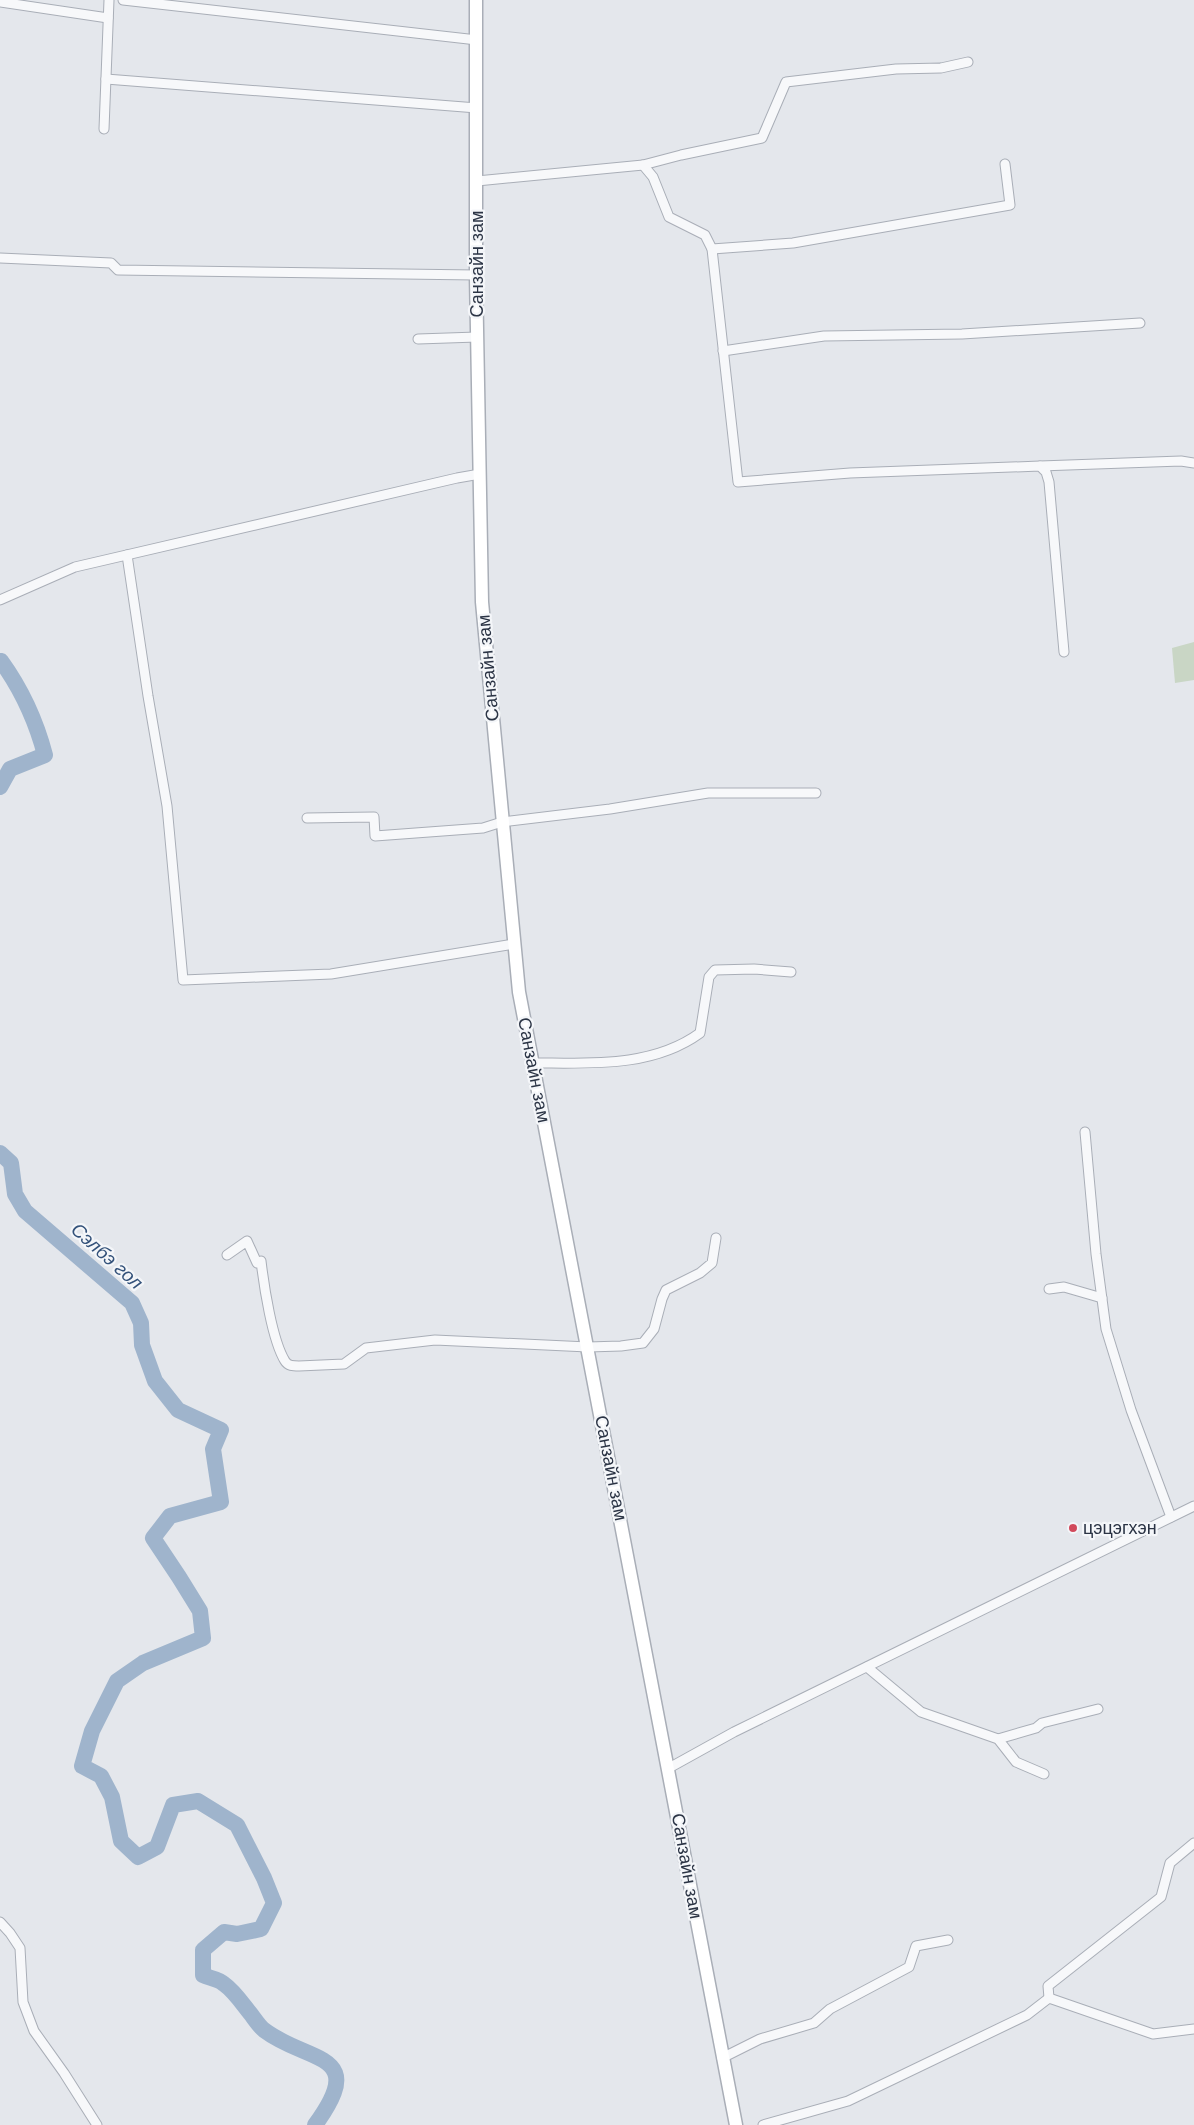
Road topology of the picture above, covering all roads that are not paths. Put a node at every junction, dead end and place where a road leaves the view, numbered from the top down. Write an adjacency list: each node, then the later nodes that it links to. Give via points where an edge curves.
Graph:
1 (109, 0): 5 (street)
2 (122, 0): 6 (street)
3 (476, 0): 6 (main road, Санзайн зам)
4 (0, 2): 5 (street)
5 (108, 18): 8 (street)
6 (477, 40): 9 (main road, Санзайн зам)
7 (968, 62): 12 (street, via 941,68 896,69 786,82 762,138)
8 (106, 79): 9 (street); 10 (street)
9 (477, 108): 13 (main road, Санзайн зам)
10 (104, 129)
11 (1005, 164): 14 (street, via 1010,205 794,243)
12 (643, 165): 13 (street); 14 (street, via 653,178 669,218 705,235)
13 (477, 181): 16 (main road, Санзайн зам)
14 (712, 249): 20 (street)
15 (0, 258): 16 (street, via 111,263 118,270)
16 (476, 275): 18 (main road, Санзайн зам)
17 (1140, 323): 20 (street, via 962,334 824,336)
18 (477, 337): 19 (street); 23 (main road, Санзайн зам)
19 (418, 339)
20 (723, 351): 22 (street, via 738,482 850,473)
21 (1194, 463): 22 (street)
22 (1040, 466): 26 (street, via 1049,482)
23 (480, 474): 24 (street); 29 (main road, Санзайн зам, via 482,602)
24 (127, 555): 25 (street, via 75,567); 30 (street, via 168,806 183,980 331,974)
25 (0, 600)
26 (1064, 652)
27 (816, 793): 29 (street, via 708,793)
28 (307, 818): 29 (street, via 374,817 376,836 484,828)
29 (502, 822): 30 (main road, Санзайн зам)
30 (514, 944): 32 (main road, Санзайн зам, via 519,992)
31 (791, 972): 32 (street, via 715,970 709,977 700,1033 663,1052 624,1061)
32 (533, 1063): 38 (main road, Санзайн зам)
33 (1085, 1132): 37 (street)
34 (716, 1238): 38 (street, via 712,1263 666,1290 654,1329 643,1343)
35 (227, 1255): 38 (street, via 247,1242 257,1263 262,1262 264,1290 277,1340 286,1362 292,1366 344,1364 366,1348 435,1340)
36 (1049, 1289): 37 (street, via 1064,1287)
37 (1102, 1298): 40 (street, via 1106,1329 1131,1410)
38 (588, 1347): 44 (main road, Санзайн зам)
39 (1194, 1506): 40 (street)
40 (1171, 1517): 41 (street)
41 (867, 1667): 43 (street, via 921,1712); 44 (street, via 734,1732)
42 (1098, 1709): 43 (street, via 1042,1723 1036,1728)
43 (998, 1739): 45 (street, via 1016,1762)
44 (669, 1768): 51 (main road, Санзайн зам)
45 (1044, 1774)
46 (1194, 1843): 49 (street, via 1170,1864 1161,1897 1048,1986)
47 (0, 1922): 52 (street, via 20,1948 23,2002 34,2031)
48 (948, 1940): 51 (street, via 916,1946 909,1967 830,2009 814,2024 760,2039)
49 (1049, 1998): 50 (street, via 1154,2034); 54 (street, via 1027,2015 848,2101)
50 (1194, 2029)
51 (722, 2058): 53 (main road, Санзайн зам)
52 (97, 2125)
53 (736, 2125)
54 (763, 2125)

